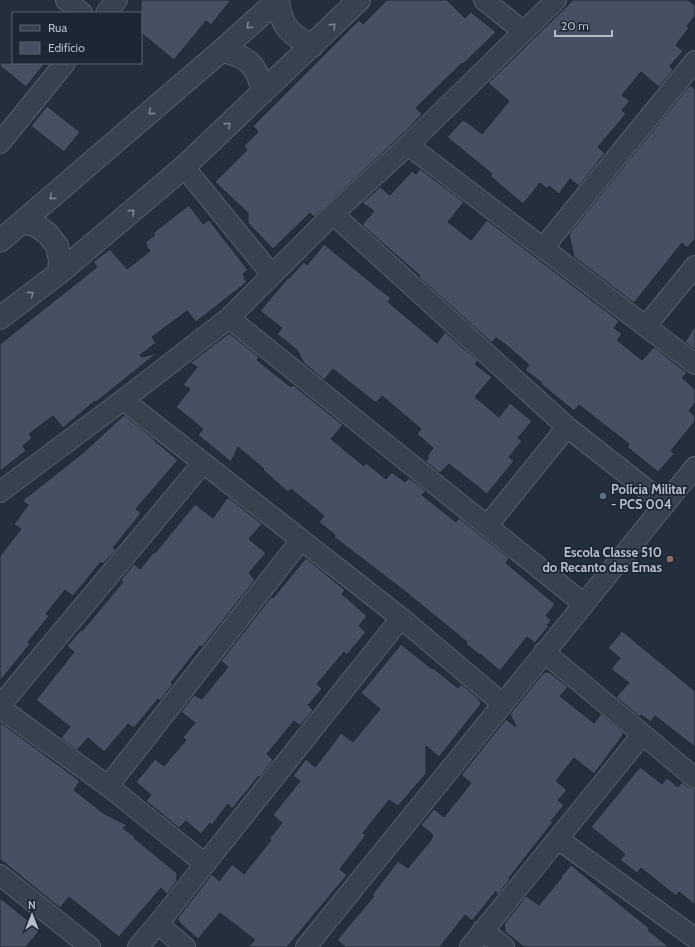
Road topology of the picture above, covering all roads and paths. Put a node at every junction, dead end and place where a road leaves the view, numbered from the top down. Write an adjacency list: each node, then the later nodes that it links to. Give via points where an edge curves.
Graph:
1 (66, 0): 7 (street)
2 (117, 0): 8 (street)
3 (278, 0): 10 (street, via 279,12 287,28 298,39); 11 (street, one-way to 11)
4 (359, 0): 10 (street, one-way to 4)
5 (484, 0): 9 (street)
6 (556, 0): 9 (street)
7 (81, 12)
8 (107, 12)
9 (524, 32): 16 (street)
10 (312, 46): 14 (street)
11 (221, 51): 14 (street, via 246,60 260,78); 19 (street, one-way to 19)
12 (695, 61): 21 (street)
13 (64, 64): 15 (street)
14 (263, 92): 17 (street, one-way to 14)
15 (0, 143)
16 (408, 145): 18 (street); 21 (street)
17 (184, 167): 23 (street, one-way to 17); 24 (street)
18 (333, 214): 24 (street); 30 (street)
19 (22, 222): 20 (street); 23 (street, via 37,226 48,234 57,246)
20 (0, 241)
21 (543, 248): 27 (street)
22 (695, 266): 27 (street)
23 (59, 273): 25 (street, one-way to 23)
24 (272, 275): 26 (street)
25 (0, 318)
26 (229, 318): 29 (street); 35 (street)
27 (646, 326): 28 (street)
28 (695, 364)
29 (123, 400): 31 (street); 33 (street)
30 (568, 427): 34 (street); 35 (street)
31 (203, 463): 36 (street); 41 (street)
32 (692, 475): 34 (street)
33 (0, 492)
34 (665, 504): 37 (street)
35 (487, 526): 37 (street)
36 (301, 540): 38 (street); 44 (street)
37 (584, 604): 39 (street)
38 (400, 618): 40 (street); 46 (street)
39 (544, 652): 40 (street); 42 (street)
40 (503, 704): 54 (street)
41 (0, 707): 44 (street)
42 (642, 735): 43 (street); 45 (street)
43 (695, 778)
44 (108, 786): 46 (street)
45 (558, 839): 49 (street); 50 (street)
46 (205, 864): 48 (street)
47 (0, 875): 51 (street)
48 (158, 924): 52 (street); 53 (street)
49 (483, 930): 55 (street); 56 (street)
50 (695, 938)
51 (90, 947)
52 (138, 947)
53 (185, 947)
54 (306, 947)
55 (470, 947)
56 (504, 947)

